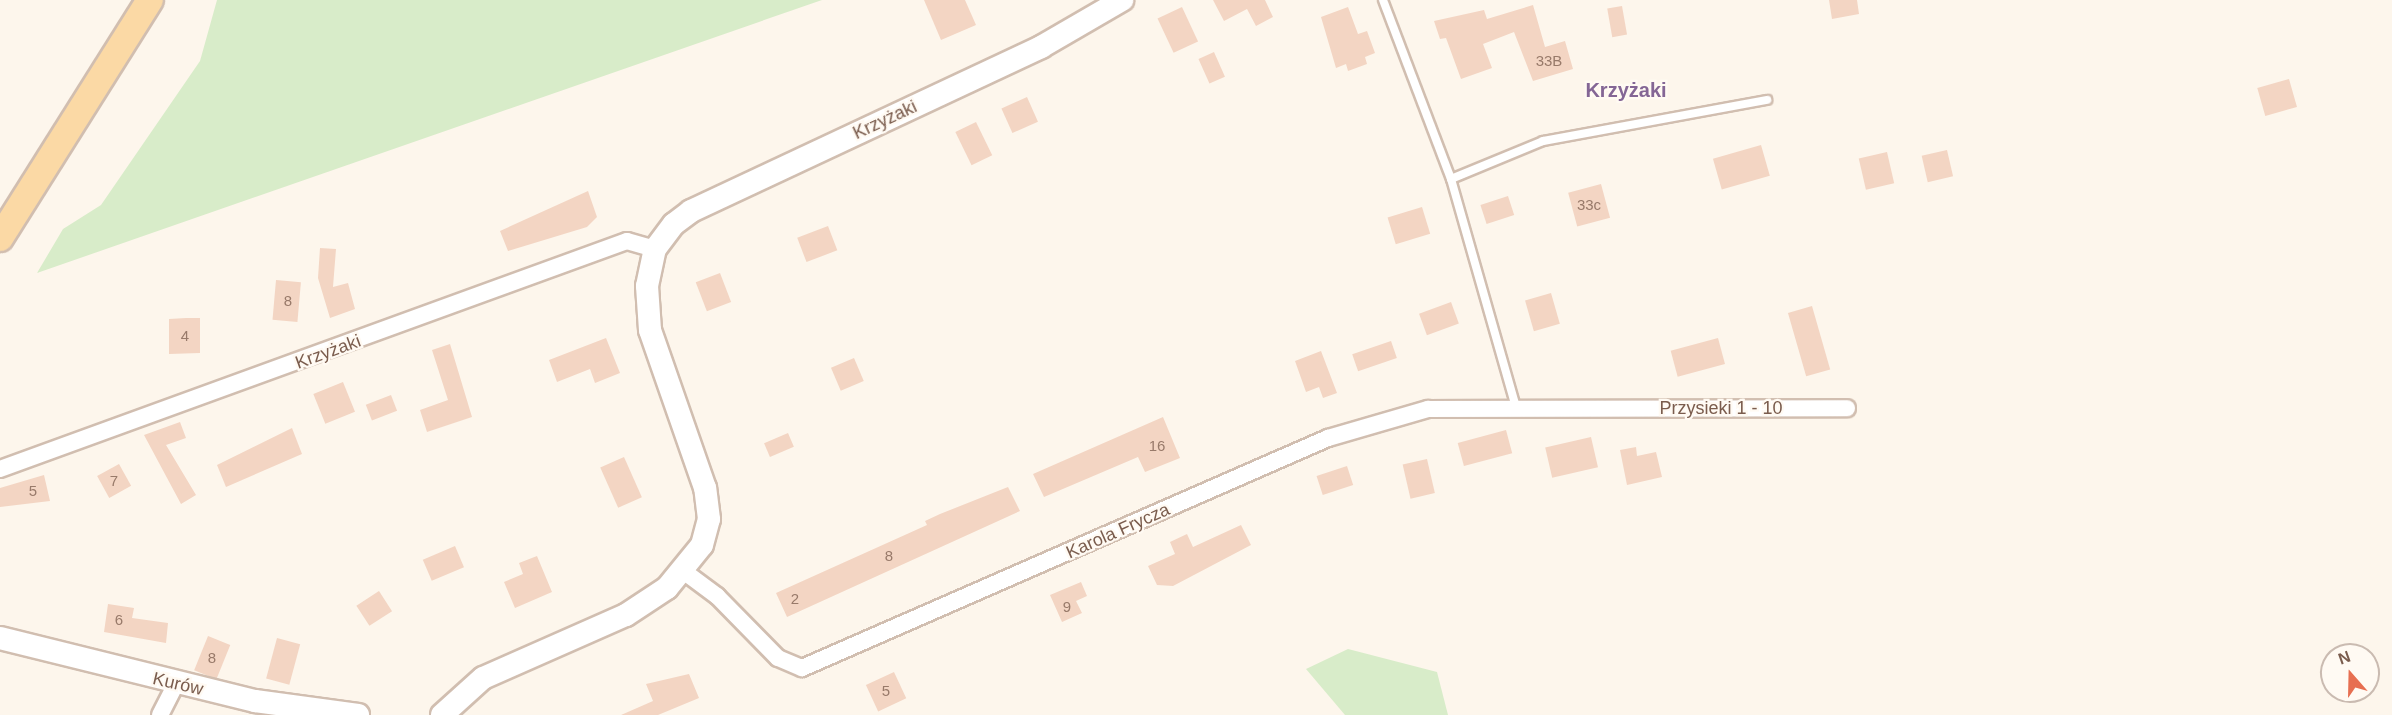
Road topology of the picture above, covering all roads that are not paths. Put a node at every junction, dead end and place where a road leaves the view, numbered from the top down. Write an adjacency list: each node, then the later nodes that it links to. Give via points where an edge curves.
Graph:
1 (150, 0): 6 (main road)
2 (1122, 0): 7 (street, Krzyżaki, via 1041,46 691,211)
3 (1383, 0): 5 (lane)
4 (1767, 100): 5 (lane, via 1543,141)
5 (1451, 179): 8 (lane)
6 (0, 238)
7 (655, 249): 11 (street, Krzyżaki, via 627,241); 12 (street, via 647,286 650,330 705,488 709,519 702,545)
8 (1515, 405): 10 (street, Karola Frycza); 12 (street, Karola Frycza, via 1428,409 1328,438 802,668 778,658 717,596)
9 (1847, 408): 10 (street, Przysieki 1 - 10)
10 (1596, 409)
11 (0, 469)
12 (682, 570): 15 (street, via 667,588 626,615 483,678)
13 (0, 639): 14 (street, Kurów)
14 (176, 684): 16 (street); 17 (street, Kurów)
15 (465, 707): 18 (street)
16 (160, 715)
17 (358, 715)
18 (442, 715)

